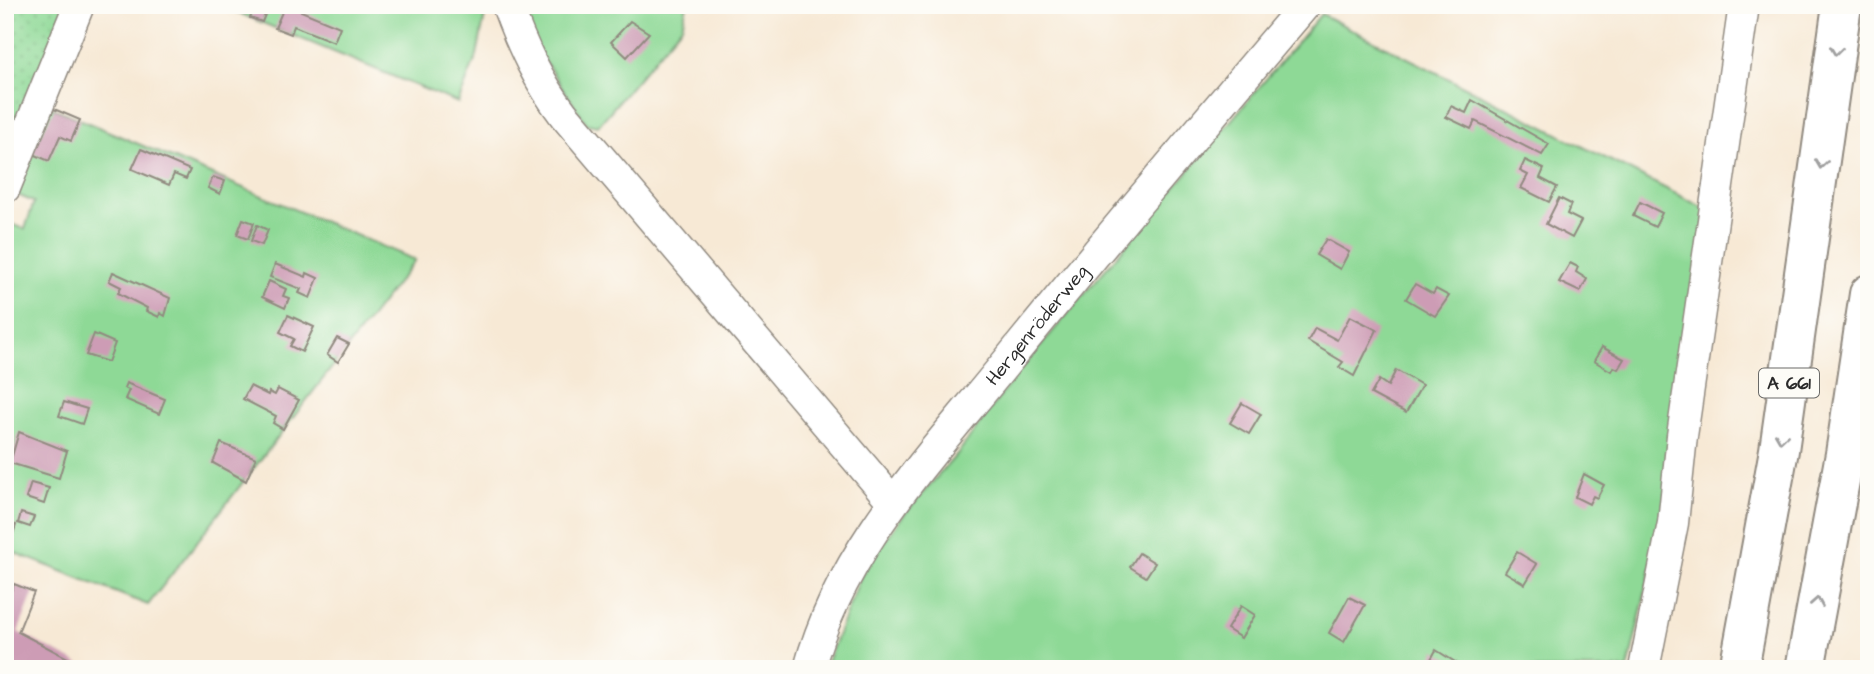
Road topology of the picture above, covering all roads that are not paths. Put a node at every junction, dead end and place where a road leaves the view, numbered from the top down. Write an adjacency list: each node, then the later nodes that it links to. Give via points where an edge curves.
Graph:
1 (79, 5): 6 (street)
2 (506, 5): 8 (street, via 528,60 564,116)
3 (1305, 5): 8 (street, Hergenröderweg)
4 (1744, 5): 10 (street, via 1673,523)
5 (1842, 5): 11 (highway, A 661, one-way to 11, via 1779,450)
6 (5, 188)
7 (1869, 293): 12 (highway, one-way to 7)
8 (893, 502): 9 (street, Hergenröderweg, via 832,598)
9 (809, 669)
10 (1644, 669)
11 (1739, 669)
12 (1805, 669)

